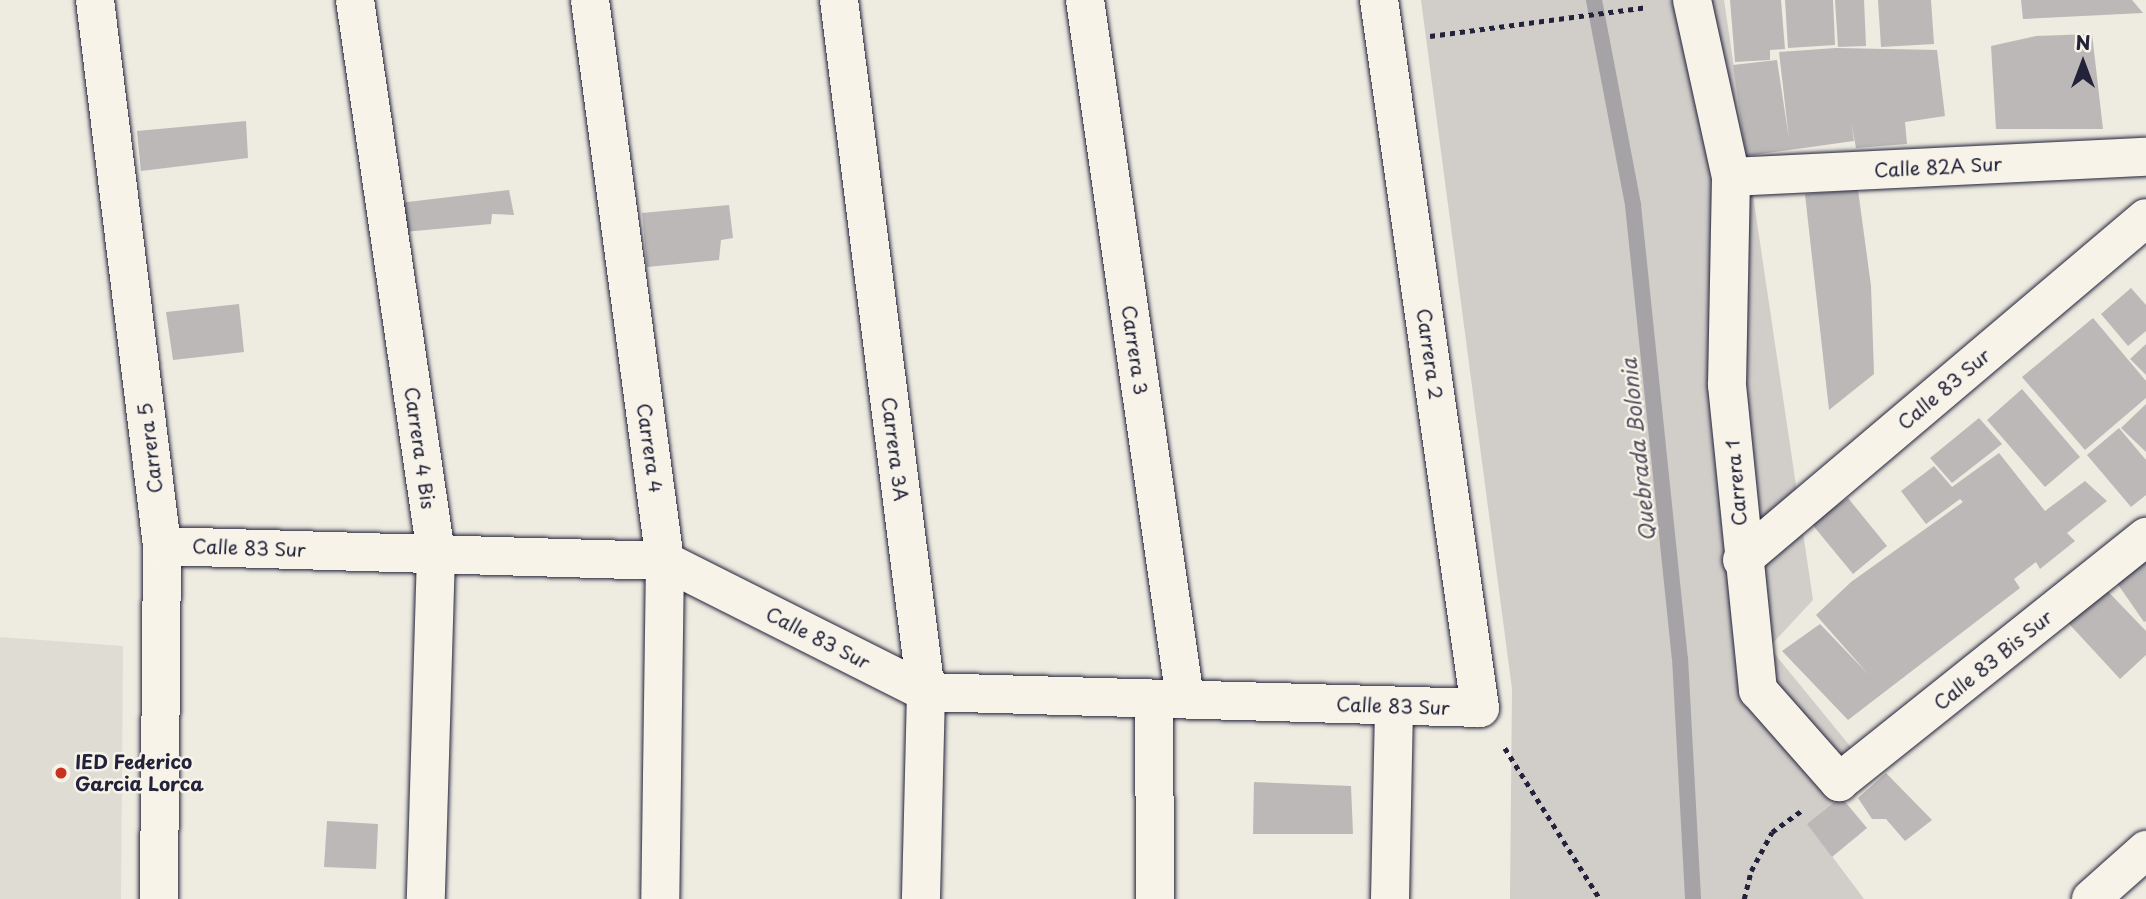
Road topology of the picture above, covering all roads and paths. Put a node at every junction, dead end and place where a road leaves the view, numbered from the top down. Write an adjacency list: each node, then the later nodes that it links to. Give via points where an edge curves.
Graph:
1 (96, 0): 14 (street, Carrera 5)
2 (355, 0): 15 (street, Carrera 4 Bis)
3 (590, 0): 17 (street, Carrera 4)
4 (839, 0): 18 (street, Carrera 3A)
5 (1085, 0): 19 (street, Carrera 3)
6 (1379, 0): 9 (street, Carrera 2)
7 (1692, 0): 11 (street, Carrera 1)
8 (1633, 5): 9 (path)
9 (1385, 43): 21 (street, Carrera 2)
10 (2146, 157): 11 (street, Calle 82A Sur)
11 (1731, 177): 16 (street, Carrera 1, via 1727,385)
12 (2146, 218): 16 (street, Calle 83 Sur)
13 (2146, 537): 22 (street, Calle 83 Bis Sur)
14 (162, 546): 15 (street, Calle 83 Sur); 24 (street, Carrera 5)
15 (436, 554): 17 (street, Calle 83 Sur); 25 (street, Carrera 4 Bis)
16 (1742, 560): 22 (street, Carrera 1, via 1758,690)
17 (665, 561): 18 (street, Calle 83 Sur); 26 (street, Carrera 4)
18 (926, 692): 19 (street, Calle 83 Sur); 27 (street, Carrera 3A)
19 (1169, 699): 20 (street, Calle 83 Sur); 28 (street, Carrera 3)
20 (1394, 706): 21 (street, Calle 83 Sur); 29 (street)
21 (1480, 708): 30 (path)
22 (1839, 782): 31 (path, via 1772,832 1751,871)
23 (2146, 850): 32 (street)
24 (159, 899)
25 (426, 899)
26 (660, 899)
27 (921, 899)
28 (1155, 899)
29 (1390, 899)
30 (1600, 899)
31 (1744, 899)
32 (2091, 899)

